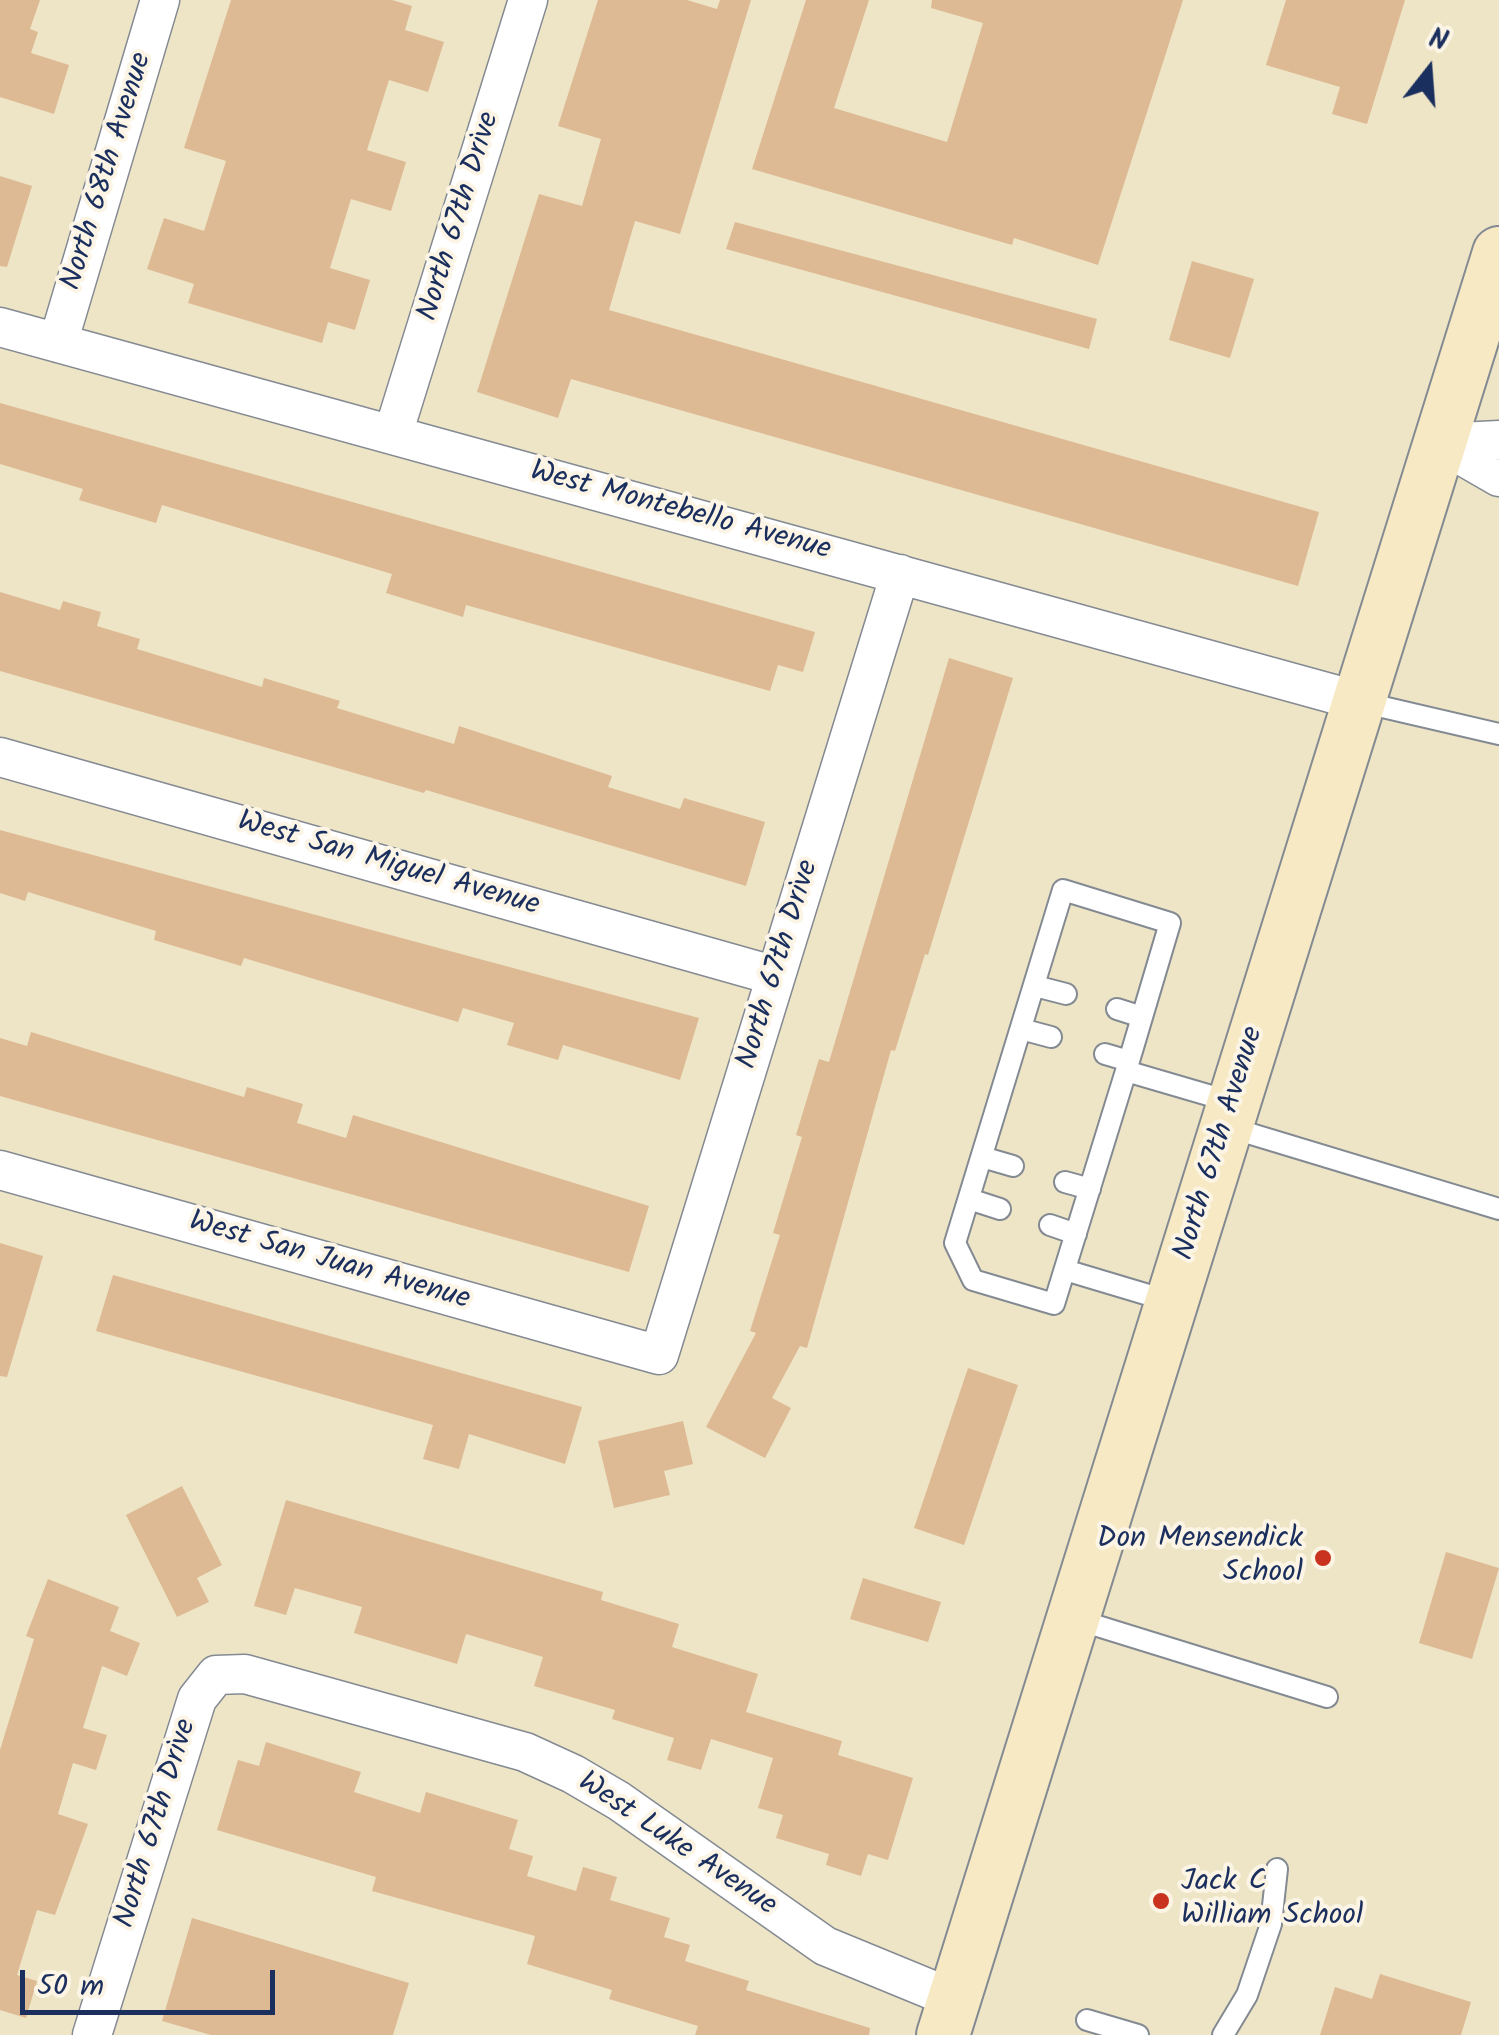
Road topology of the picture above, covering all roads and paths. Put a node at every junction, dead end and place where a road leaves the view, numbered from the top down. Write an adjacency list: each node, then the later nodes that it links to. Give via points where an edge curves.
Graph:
1 (160, 0): 5 (street, North 68th Avenue)
2 (528, 0): 6 (street, North 67th Drive)
3 (1499, 253): 8 (main road, North 67th Avenue)
4 (0, 327): 5 (street, West Montebello Avenue)
5 (58, 343): 6 (street, West Montebello Avenue)
6 (394, 434): 10 (street, West Montebello Avenue)
7 (1499, 440): 8 (street)
8 (1440, 444): 9 (street); 11 (main road, North 67th Avenue)
9 (1499, 477)
10 (900, 574): 11 (street, West Montebello Avenue); 14 (street, North 67th Drive)
11 (1359, 702): 12 (lane); 23 (main road, North 67th Avenue)
12 (1499, 734)
13 (0, 757): 14 (street, West San Miguel Avenue)
14 (776, 976): 36 (street, North 67th Drive)
15 (1035, 986): 16 (lane); 18 (lane, via 1063,890 1170,923); 19 (lane)
16 (1066, 994)
17 (1118, 1010): 18 (lane)
18 (1142, 1017): 22 (lane)
19 (1021, 1029): 20 (lane); 24 (lane)
20 (1052, 1037)
21 (1105, 1054): 22 (lane)
22 (1127, 1066): 23 (lane); 28 (lane)
23 (1230, 1114): 31 (lane); 35 (main road, North 67th Avenue)
24 (982, 1157): 25 (lane); 29 (lane)
25 (1012, 1166)
26 (0, 1170): 36 (street, West San Juan Avenue)
27 (1065, 1182): 28 (lane)
28 (1090, 1189): 33 (lane)
29 (969, 1199): 30 (lane); 34 (lane, via 955,1243 973,1280 1054,1304)
30 (1000, 1209)
31 (1499, 1209)
32 (1050, 1225): 33 (lane)
33 (1076, 1234): 34 (lane)
34 (1065, 1270): 35 (lane)
35 (1172, 1302): 37 (main road, North 67th Avenue)
36 (659, 1355)
37 (1073, 1618): 39 (lane); 41 (main road, North 67th Avenue)
38 (216, 1676): 41 (street, West Luke Avenue, via 261,1678 525,1752 619,1800 825,1946); 43 (street, North 67th Drive, via 196,1699)
39 (1327, 1697)
40 (1276, 1869): 45 (lane, via 1271,1924 1246,1995)
41 (948, 2017)
42 (1087, 2020): 44 (lane)
43 (92, 2035)
44 (1138, 2035)
45 (1223, 2035)

